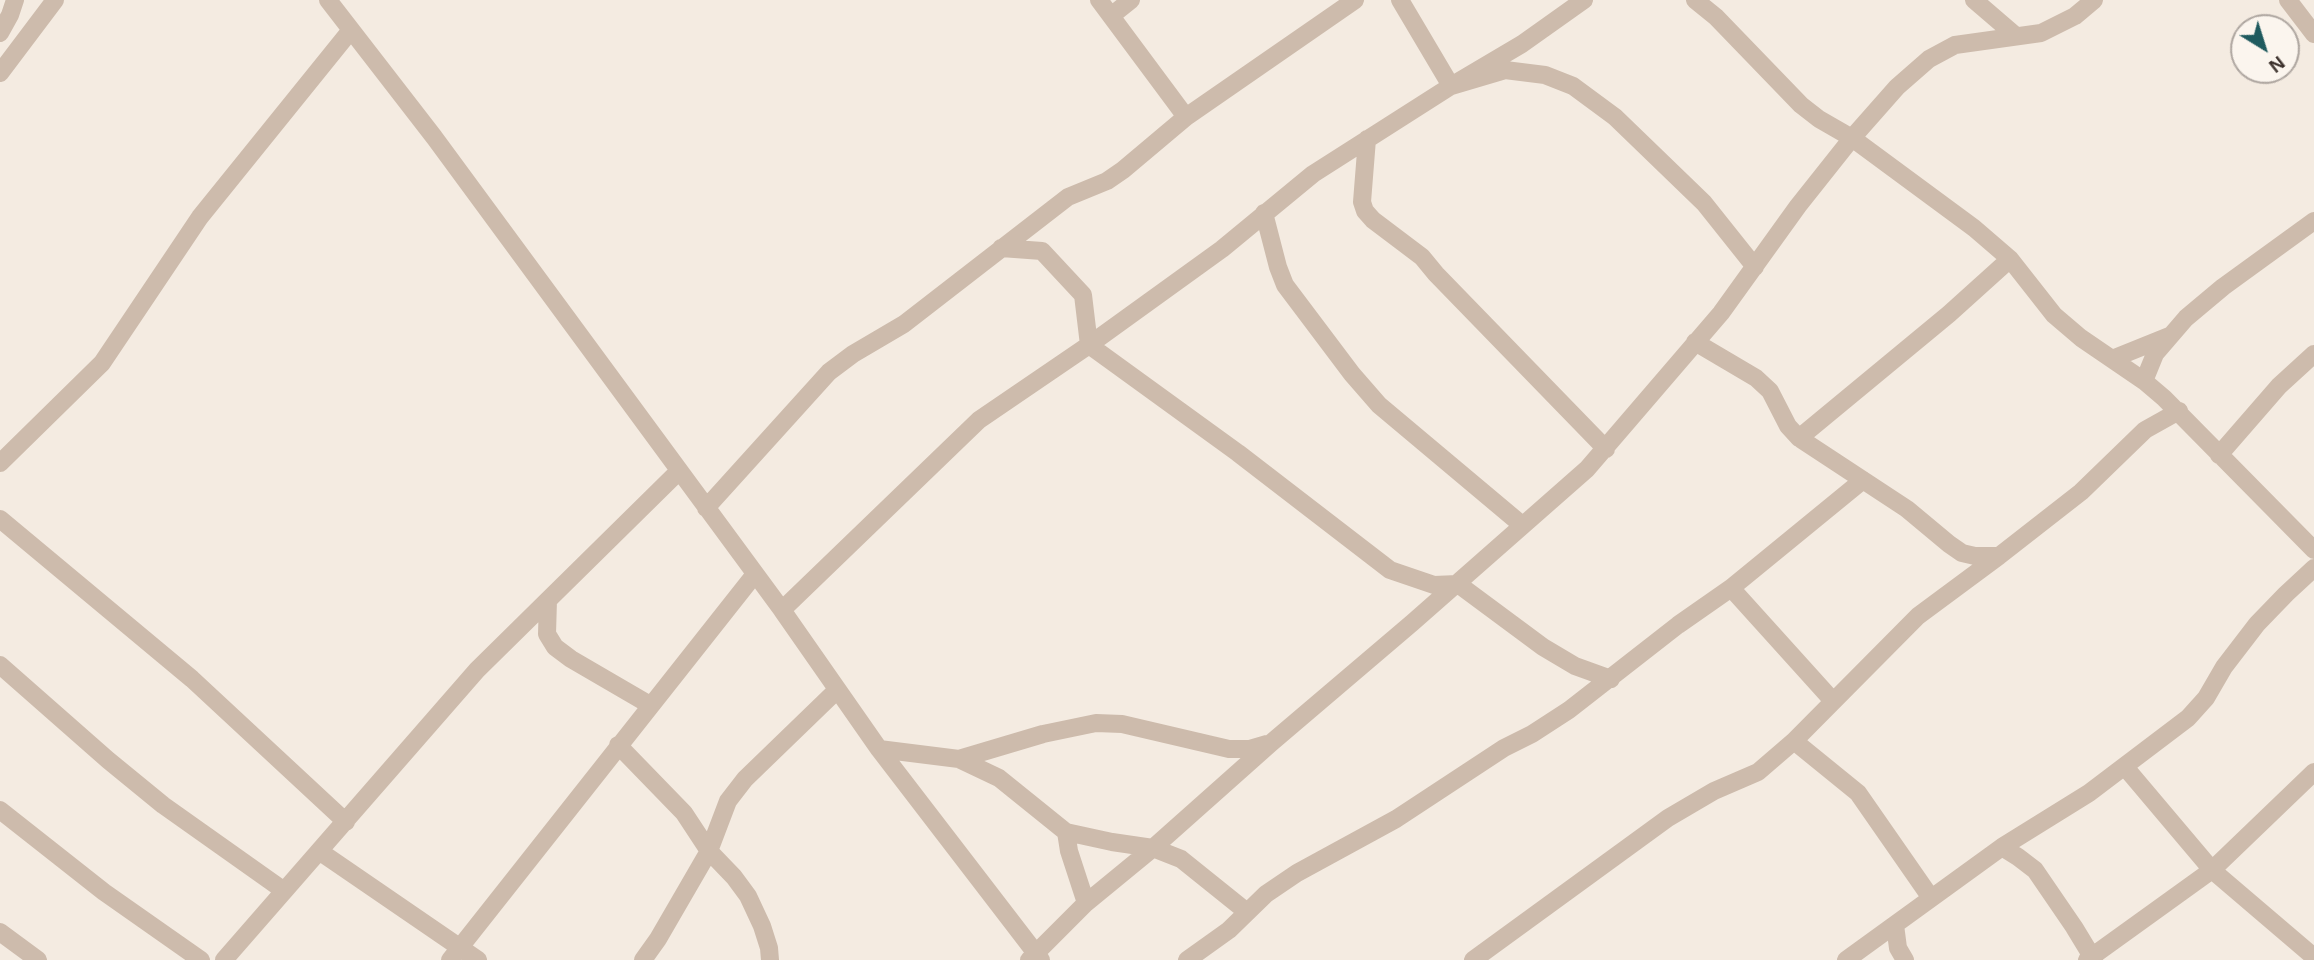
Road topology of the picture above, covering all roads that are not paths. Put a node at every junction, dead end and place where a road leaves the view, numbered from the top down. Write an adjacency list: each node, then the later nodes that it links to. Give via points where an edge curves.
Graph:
1 (15, 0): 16 (street)
2 (55, 0): 18 (street)
3 (328, 0): 15 (street)
4 (1099, 0): 13 (street)
5 (1131, 0): 13 (street)
6 (1355, 0): 20 (street)
7 (1400, 0): 19 (street)
8 (1584, 0): 19 (street)
9 (1695, 0): 21 (street, via 1801,105)
10 (1975, 0): 17 (street)
11 (2094, 0): 17 (street, via 2060,25)
12 (2288, 0): 14 (street)
13 (1111, 16): 20 (street)
14 (2312, 28)
15 (351, 30): 38 (street, via 200,217 103,363); 39 (street)
16 (0, 33)
17 (2016, 36): 21 (street, via 1955,46 1929,59)
18 (0, 72)
19 (1451, 86): 22 (street); 27 (street, via 1505,70 1545,75 1573,86 1615,117 1704,203)
20 (1186, 117): 25 (street, via 1123,170 1068,197)
21 (1852, 138): 26 (street); 27 (street)
22 (1367, 139): 23 (street); 36 (street, via 1365,211 1422,257)
23 (1264, 213): 30 (street); 43 (street, via 1285,285 1352,374 1379,405)
24 (2314, 222): 28 (street, via 2223,287)
25 (1001, 248): 30 (street, via 1042,251 1083,295); 41 (street, via 904,324 829,372)
26 (2010, 259): 32 (street, via 2054,315); 35 (street)
27 (1755, 267): 29 (street)
28 (2172, 335): 32 (street); 33 (street, via 2155,354)
29 (1695, 342): 35 (street, via 1756,378 1770,391); 36 (street)
30 (1089, 345): 48 (street, via 1390,570 1434,585); 51 (street, via 979,421)
31 (2314, 354): 37 (street)
32 (2112, 359): 33 (street)
33 (2144, 381): 34 (street)
34 (2179, 411): 37 (street); 45 (street, via 2145,430 2081,492)
35 (1799, 438): 40 (street)
36 (1606, 449): 43 (street)
37 (2219, 455): 44 (street)
38 (0, 463)
39 (679, 471): 41 (street); 50 (street)
40 (1863, 480): 45 (street, via 1962,553); 49 (street)
41 (706, 508): 47 (street)
42 (0, 519): 65 (street, via 192,679)
43 (1522, 525): 48 (street)
44 (2314, 550)
45 (1999, 556): 55 (street, via 1918,616)
46 (2314, 568): 62 (street, via 2257,624 2188,718)
47 (755, 574): 51 (street); 56 (street)
48 (1458, 584): 53 (street, via 1543,647); 58 (street)
49 (1731, 588): 53 (street); 55 (street)
50 (548, 600): 56 (street, via 547,634 555,647); 65 (street, via 477,670)
51 (782, 610): 54 (street)
52 (0, 665): 72 (street, via 163,805)
53 (1611, 679): 75 (street, via 1395,819 1297,873)
54 (837, 690): 60 (street); 70 (street, via 728,801)
55 (1833, 701): 57 (street)
56 (650, 705): 59 (street)
57 (1794, 741): 73 (street, via 1858,793); 89 (street, via 1758,772 1668,818)
58 (1271, 743): 61 (street, via 1229,749 1122,724 1096,723); 67 (street)
59 (618, 745): 70 (street, via 684,813); 78 (street)
60 (879, 749): 61 (street); 80 (street)
61 (959, 759): 66 (street, via 999,778)
62 (2125, 767): 68 (street); 71 (street)
63 (2314, 772): 71 (street)
64 (0, 810): 83 (street, via 104,892)
65 (346, 822): 69 (street)
66 (1066, 832): 67 (street); 74 (street)
67 (1153, 848): 74 (street); 75 (street, via 1188,864)
68 (2003, 848): 73 (street); 81 (street, via 2035,870)
69 (319, 851): 72 (street); 78 (street)
70 (709, 851): 86 (street); 87 (street, via 748,896)
71 (2213, 870): 79 (street); 81 (street)
72 (283, 890): 84 (street)
73 (1931, 898): 76 (street)
74 (1086, 903): 80 (street)
75 (1247, 912): 88 (street)
76 (1895, 925): 90 (street); 91 (street)
77 (0, 932): 82 (street)
78 (455, 953): 85 (street)
79 (2314, 957)
80 (1035, 958)
81 (2091, 959)
82 (38, 960)
83 (201, 960)
84 (224, 960)
85 (478, 960)
86 (643, 960)
87 (770, 960)
88 (1187, 960)
89 (1474, 960)
90 (1846, 960)
91 (1905, 960)

